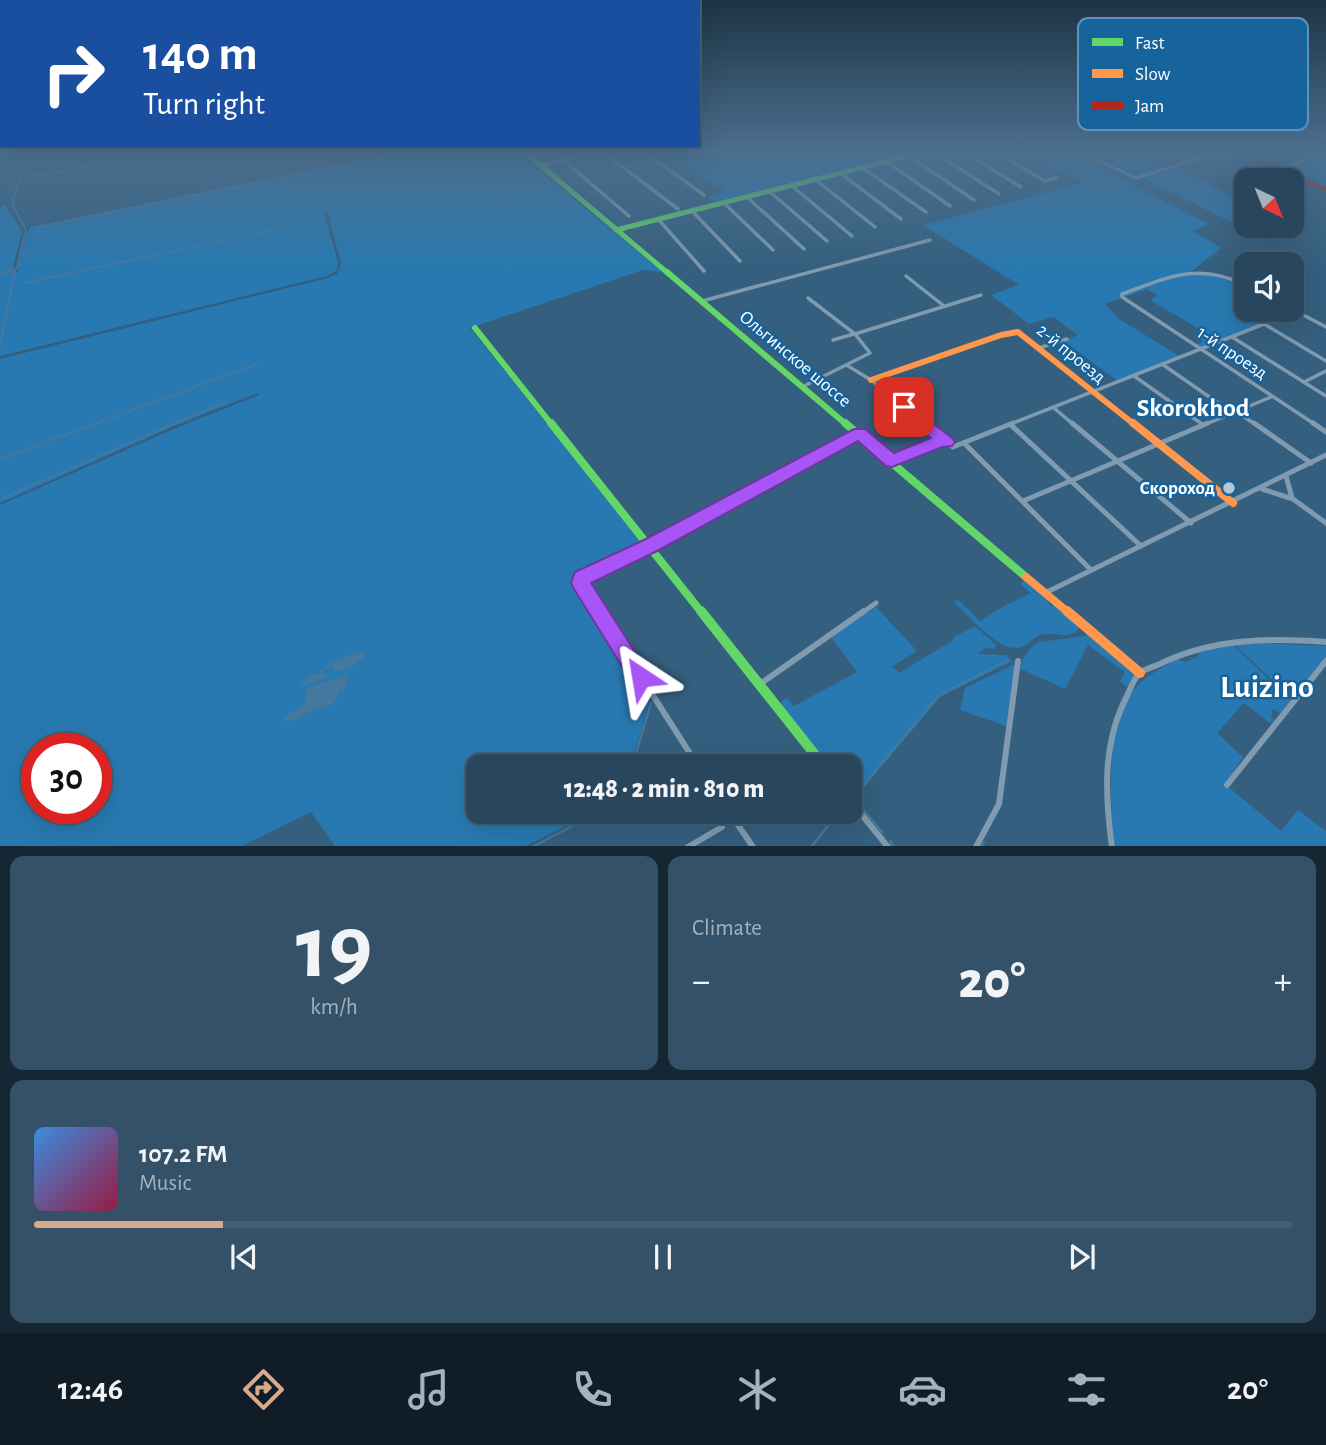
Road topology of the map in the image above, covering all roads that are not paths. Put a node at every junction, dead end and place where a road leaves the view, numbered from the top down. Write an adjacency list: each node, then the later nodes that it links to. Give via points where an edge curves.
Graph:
1 (572, 191): 27 (street, Ольгинское шоссе)
2 (600, 191): 23 (street)
3 (655, 191): 20 (street)
4 (700, 191): 15 (street)
5 (767, 191): 16 (street)
6 (769, 191): 30 (street)
7 (799, 191): 28 (street)
8 (830, 191): 26 (street)
9 (865, 191): 25 (street)
10 (897, 191): 22 (street)
11 (929, 191): 19 (street)
12 (961, 191): 17 (street)
13 (995, 191): 14 (street)
14 (999, 194)
15 (705, 195)
16 (747, 197): 18 (street); 31 (street)
17 (974, 200)
18 (724, 203): 21 (street); 32 (street)
19 (950, 206)
20 (678, 209)
21 (692, 211): 24 (street); 33 (street)
22 (926, 212)
23 (629, 216)
24 (658, 219): 27 (street); 34 (street)
25 (901, 219)
26 (875, 227)
27 (616, 230): 39 (street, Ольгинское шоссе)
28 (852, 236)
29 (929, 240): 39 (street)
30 (827, 241)
31 (804, 249)
32 (773, 250)
33 (740, 261)
34 (704, 271)
35 (906, 275): 40 (street)
36 (1234, 279): 49 (street, 1-й проезд, via 1220,273 1190,271 1122,294)
37 (981, 295): 40 (street)
38 (808, 298): 44 (street)
39 (701, 302): 57 (street, Ольгинское шоссе)
40 (944, 306): 44 (street)
41 (1304, 315): 42 (street)
42 (1326, 327)
43 (475, 328): 82 (street)
44 (855, 334): 47 (street); 52 (street, via 870,353)
45 (1232, 337): 49 (street); 50 (street, via 1264,324); 56 (street)
46 (1067, 339): 48 (street)
47 (833, 340)
48 (1039, 348): 55 (street, 2-й проезд, via 1013,332); 58 (street, 2-й проезд)
49 (1201, 349): 51 (street); 60 (street, 1-й проезд)
50 (1326, 361)
51 (1162, 365): 54 (street); 62 (street)
52 (848, 366): 55 (street); 57 (street)
53 (1326, 371): 56 (street)
54 (1134, 376): 58 (street); 64 (street)
55 (871, 380): 67 (street)
56 (1304, 382): 59 (street)
57 (805, 386): 66 (street, Ольгинское шоссе)
58 (1094, 393): 61 (street); 69 (street, 2-й проезд)
59 (1326, 396)
60 (1272, 397): 62 (street); 65 (street, 1-й проезд)
61 (1054, 408): 63 (street); 72 (street)
62 (1234, 412): 64 (street); 73 (street)
63 (1011, 425): 68 (street); 75 (street)
64 (1203, 425): 69 (street)
65 (1326, 432)
66 (860, 433): 71 (street, Ольгинское шоссе); 82 (street)
67 (948, 443): 68 (street, via 953,447); 71 (street, via 941,441)
68 (964, 443): 78 (street)
69 (1157, 444): 72 (street); 79 (street, 2-й проезд)
70 (1326, 455): 73 (street)
71 (892, 461): 85 (street, Ольгинское шоссе)
72 (1117, 462): 75 (street); 80 (street)
73 (1311, 463): 74 (street)
74 (1286, 476): 76 (street); 77 (street)
75 (1071, 481): 78 (street); 83 (street)
76 (1261, 489): 77 (street); 79 (street)
77 (1293, 499): 81 (street)
78 (1023, 501): 84 (street)
79 (1233, 503): 80 (street)
80 (1191, 523): 83 (street)
81 (1326, 523)
82 (651, 545): 91 (street); 92 (street, via 585,575 581,583)
83 (1142, 546): 84 (street)
84 (1091, 570): 85 (street)
85 (1047, 592): 90 (street, Ольгинское шоссе)
86 (876, 604): 91 (street)
87 (1326, 642): 90 (street, via 1225,642 1192,649)
88 (1018, 661): 101 (street, via 999,804)
89 (1326, 661): 94 (street)
90 (1140, 673): 102 (street, via 1119,707 1110,738 1105,796)
91 (759, 685): 93 (street)
92 (690, 754)
93 (814, 754)
94 (1227, 785)
95 (862, 815): 100 (street)
96 (737, 824): 99 (street)
97 (722, 827): 98 (street)
98 (688, 846)
99 (753, 846)
100 (888, 846)
101 (976, 846)
102 (1112, 846)

